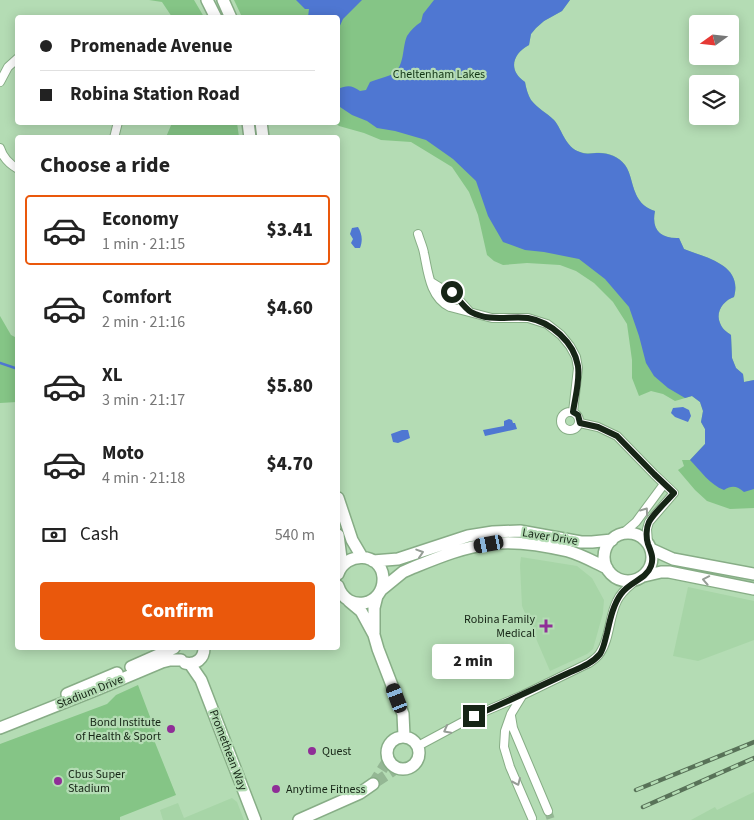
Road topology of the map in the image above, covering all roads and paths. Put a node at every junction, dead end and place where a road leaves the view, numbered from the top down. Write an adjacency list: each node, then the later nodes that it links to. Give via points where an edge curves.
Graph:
1 (207, 0): 3 (main road)
2 (223, 0): 4 (main road)
3 (214, 15)
4 (230, 15)
5 (15, 61): 6 (street)
6 (0, 82)
7 (0, 148): 8 (street)
8 (15, 167)
9 (418, 234): 10 (street)
10 (431, 282): 11 (street, via 452,292); 11 (street, via 444,304)
11 (469, 311): 12 (street, via 492,318 528,318 548,324 561,335 576,357 578,368)
12 (573, 412): 13 (street, via 578,415); 13 (street, via 564,414 562,426 572,431)
13 (580, 423): 14 (street, via 617,436)
14 (664, 484): 16 (street, one-way to 14, via 636,522); 17 (street, via 674,493 649,522)
15 (340, 504): 18 (main road, via 352,540)
16 (617, 537): 17 (main road, via 634,534); 18 (main road, Laver Drive, one-way to 16, via 398,559 468,536 493,532 520,532 580,542); 19 (main road, via 607,546)
17 (649, 546): 21 (main road, via 673,559); 22 (main road, via 652,564)
18 (367, 559): 20 (main road, Laver Drive, via 354,558); 24 (main road, via 377,565 383,576)
19 (607, 568): 22 (main road, via 623,581); 24 (main road, Laver Drive, via 569,552 506,542 463,550 412,568)
20 (340, 570)
21 (754, 574)
22 (639, 578): 23 (main road, one-way to 22, via 669,572); 30 (street, via 625,589 616,603 599,655)
23 (754, 589)
24 (379, 593): 25 (main road, via 364,603); 26 (main road, via 374,608)
25 (344, 600): 26 (main road, via 361,611)
26 (374, 635): 34 (main road, via 403,714)
27 (169, 650): 32 (main road, Stadium Drive)
28 (175, 650): 29 (main road, via 177,657)
29 (198, 655): 33 (main road, Stadium Drive, via 162,662); 39 (main road, Promethean Way, via 201,680)
30 (523, 695): 31 (street); 35 (street, one-way to 35, via 474,716)
31 (511, 714): 37 (street); 38 (street, one-way to 38, via 504,746)
32 (0, 720)
33 (0, 728)
34 (398, 738): 35 (main road, via 412,739); 35 (main road, via 388,746 386,753 388,760 397,768 404,770 413,766 420,752)
35 (418, 746)
36 (373, 784): 40 (main road)
37 (548, 811)
38 (532, 818)
39 (255, 820)
40 (299, 820)

